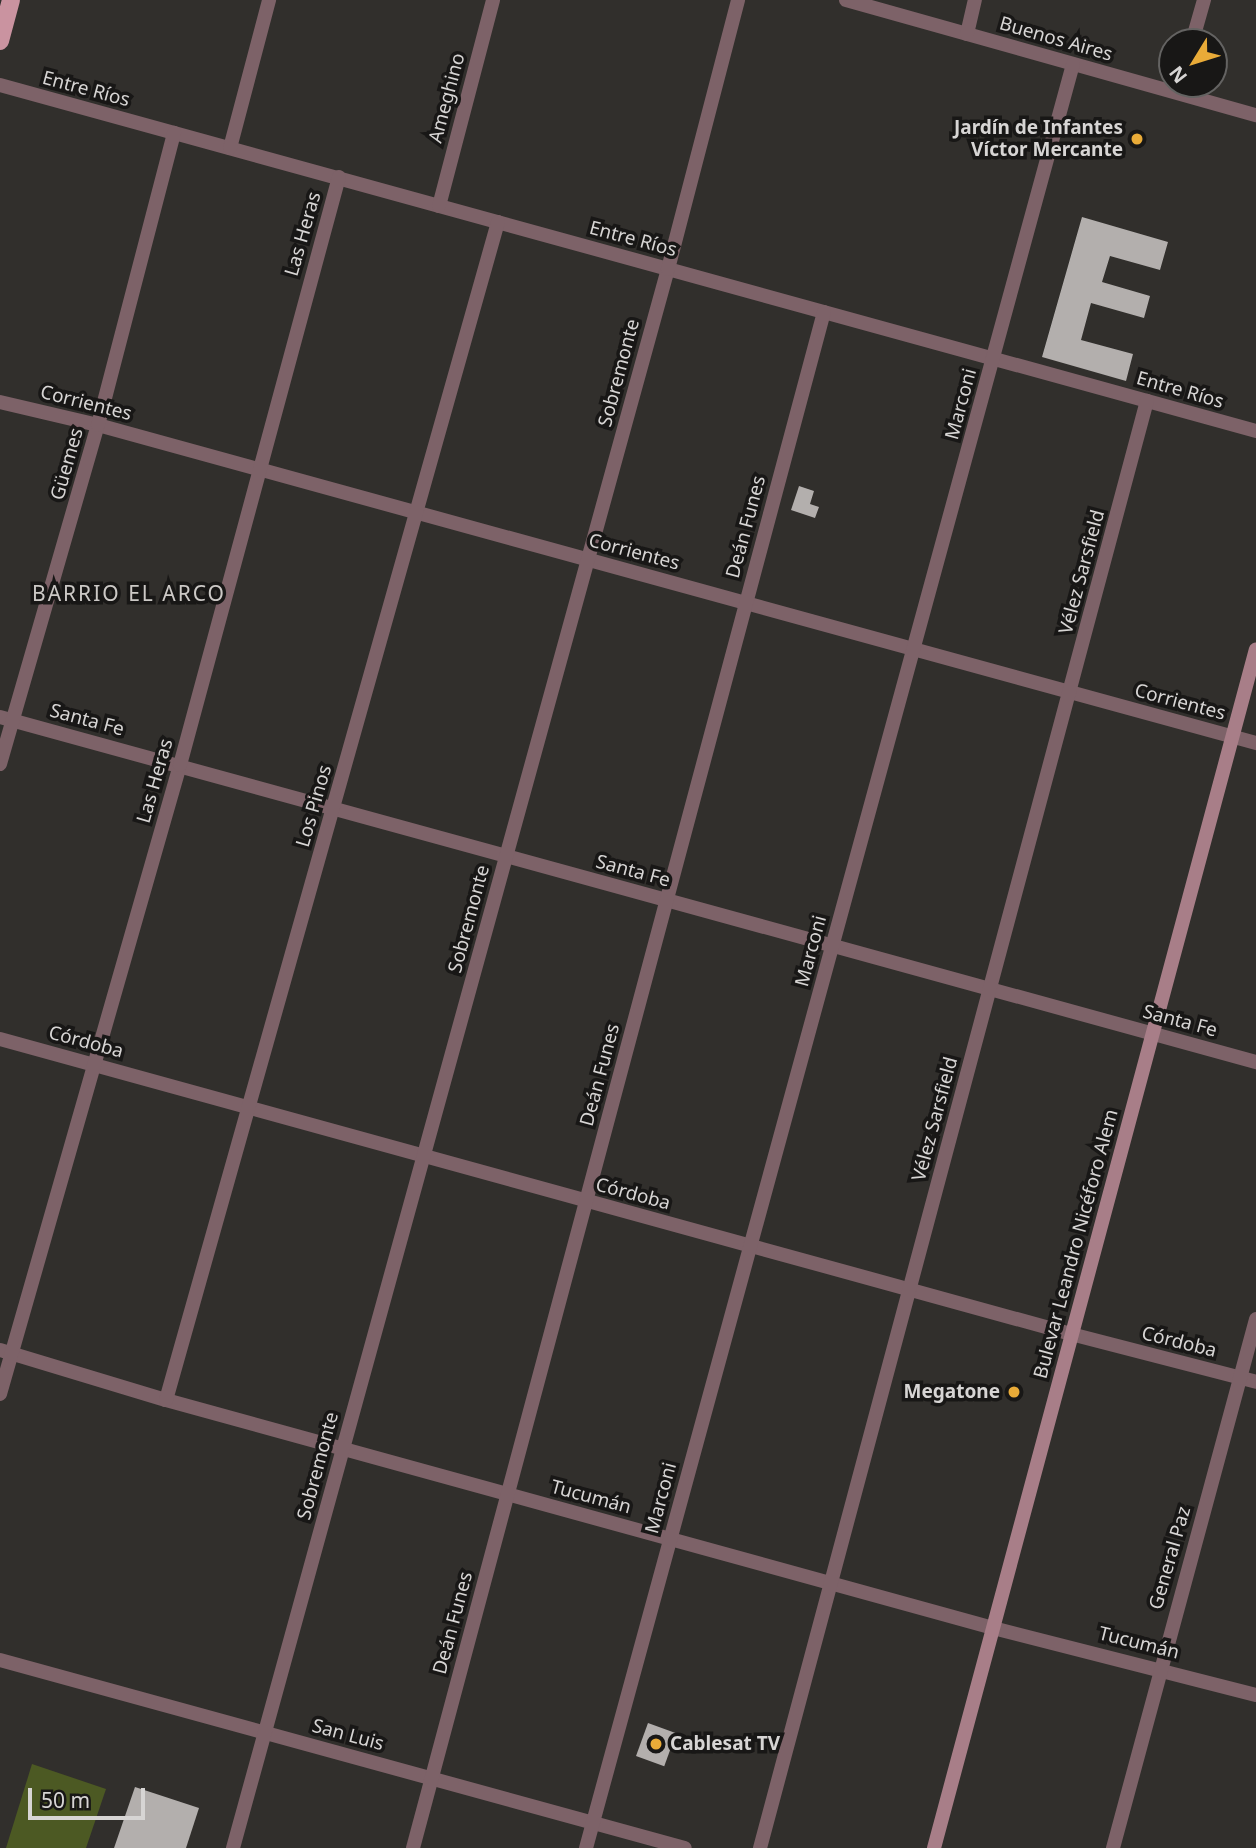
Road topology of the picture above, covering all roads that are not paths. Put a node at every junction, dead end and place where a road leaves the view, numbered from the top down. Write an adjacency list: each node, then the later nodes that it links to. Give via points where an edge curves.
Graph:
1 (11, 0): 10 (main road)
2 (270, 0): 17 (street)
3 (493, 0): 19 (street, Ameghino)
4 (738, 0): 21 (street, Sobremonte)
5 (846, 0): 9 (street, Buenos Aires)
6 (975, 0): 9 (street)
7 (1204, 0): 8 (street)
8 (1196, 28)
9 (967, 34): 11 (street, Buenos Aires)
10 (0, 41)
11 (1073, 64): 12 (street, Buenos Aires); 23 (street, Marconi)
12 (1158, 84)
13 (0, 85): 16 (street, Entre Ríos)
14 (1206, 98): 15 (street, Buenos Aires)
15 (1256, 115)
16 (174, 133): 17 (street, Entre Ríos); 26 (street, Güemes)
17 (230, 148): 18 (street, Entre Ríos)
18 (339, 177): 19 (street, Entre Ríos); 28 (street, Las Heras)
19 (439, 206): 20 (street, Entre Ríos)
20 (498, 222): 21 (street, Entre Ríos); 29 (street, Los Pinos)
21 (668, 269): 22 (street, Entre Ríos); 30 (street, Sobremonte)
22 (824, 312): 23 (street, Entre Ríos); 31 (street, Deán Funes)
23 (993, 358): 24 (street, Entre Ríos); 32 (street, Marconi)
24 (1147, 401): 27 (street, Entre Ríos); 34 (street, Vélez Sarsfield)
25 (0, 402): 26 (street, Corrientes)
26 (98, 425): 28 (street, Corrientes); 35 (street, Güemes)
27 (1256, 431)
28 (258, 468): 29 (street, Corrientes); 39 (street, Las Heras)
29 (417, 512): 30 (street, Corrientes); 40 (street, Los Pinos)
30 (588, 559): 31 (street, Corrientes); 41 (street, Sobremonte)
31 (746, 603): 32 (street, Corrientes); 42 (street, Deán Funes)
32 (914, 649): 34 (street, Corrientes); 43 (street, Marconi)
33 (1256, 649): 36 (street, Bulevar Leandro Nicéforo Alem)
34 (1069, 692): 36 (street, Corrientes); 44 (street, Vélez Sarsfield)
35 (6, 718): 38 (street, Güemes); 39 (street, Santa Fe)
36 (1231, 736): 37 (street, Corrientes); 45 (street, Bulevar Leandro Nicéforo Alem)
37 (1256, 743)
38 (0, 764)
39 (180, 765): 40 (street, Santa Fe); 48 (street, Las Heras)
40 (333, 808): 41 (street, Santa Fe); 49 (street, Los Pinos)
41 (506, 856): 42 (street, Santa Fe); 50 (street, Sobremonte)
42 (666, 900): 43 (street, Santa Fe); 51 (street, Deán Funes)
43 (832, 945): 44 (street, Santa Fe); 52 (street, Marconi)
44 (990, 989): 45 (street, Santa Fe); 53 (street, Vélez Sarsfield)
45 (1152, 1033): 47 (street, Santa Fe); 55 (street, Bulevar Leandro Nicéforo Alem)
46 (0, 1039): 48 (street, Córdoba)
47 (1256, 1062)
48 (93, 1063): 49 (street, Córdoba); 56 (street, Las Heras)
49 (249, 1108): 50 (street, Córdoba); 60 (street, Los Pinos)
50 (423, 1156): 51 (street, Córdoba); 61 (street, Sobremonte)
51 (586, 1201): 52 (street, Córdoba); 62 (street, Deán Funes)
52 (750, 1246): 53 (street, Córdoba); 63 (street, Marconi)
53 (910, 1290): 55 (street, Córdoba); 64 (street, Vélez Sarsfield)
54 (1256, 1319): 57 (street, General Paz)
55 (1071, 1334): 57 (street, Córdoba); 65 (street, Bulevar Leandro Nicéforo Alem)
56 (6, 1352): 59 (street, Las Heras); 60 (street, Tucumán)
57 (1240, 1378): 58 (street, Córdoba); 67 (street, General Paz)
58 (1256, 1382)
59 (0, 1394)
60 (166, 1400): 61 (street, Tucumán)
61 (343, 1449): 62 (street, Tucumán); 69 (street, Sobremonte)
62 (508, 1494): 63 (street, Tucumán); 70 (street, Deán Funes)
63 (670, 1538): 64 (street, Tucumán); 71 (street, Marconi)
64 (831, 1583): 65 (street, Tucumán); 76 (street, Vélez Sarsfield)
65 (993, 1628): 67 (street, Tucumán); 77 (street, Bulevar Leandro Nicéforo Alem)
66 (0, 1660): 69 (street, San Luis)
67 (1159, 1668): 68 (street, Tucumán); 78 (street, General Paz)
68 (1256, 1695)
69 (264, 1732): 70 (street, San Luis); 72 (street, Sobremonte)
70 (432, 1778): 71 (street, San Luis); 73 (street, Deán Funes)
71 (593, 1822): 74 (street, Marconi); 75 (street, San Luis)
72 (233, 1848)
73 (413, 1848)
74 (586, 1848)
75 (685, 1848)
76 (761, 1848)
77 (934, 1848)
78 (1113, 1848)

